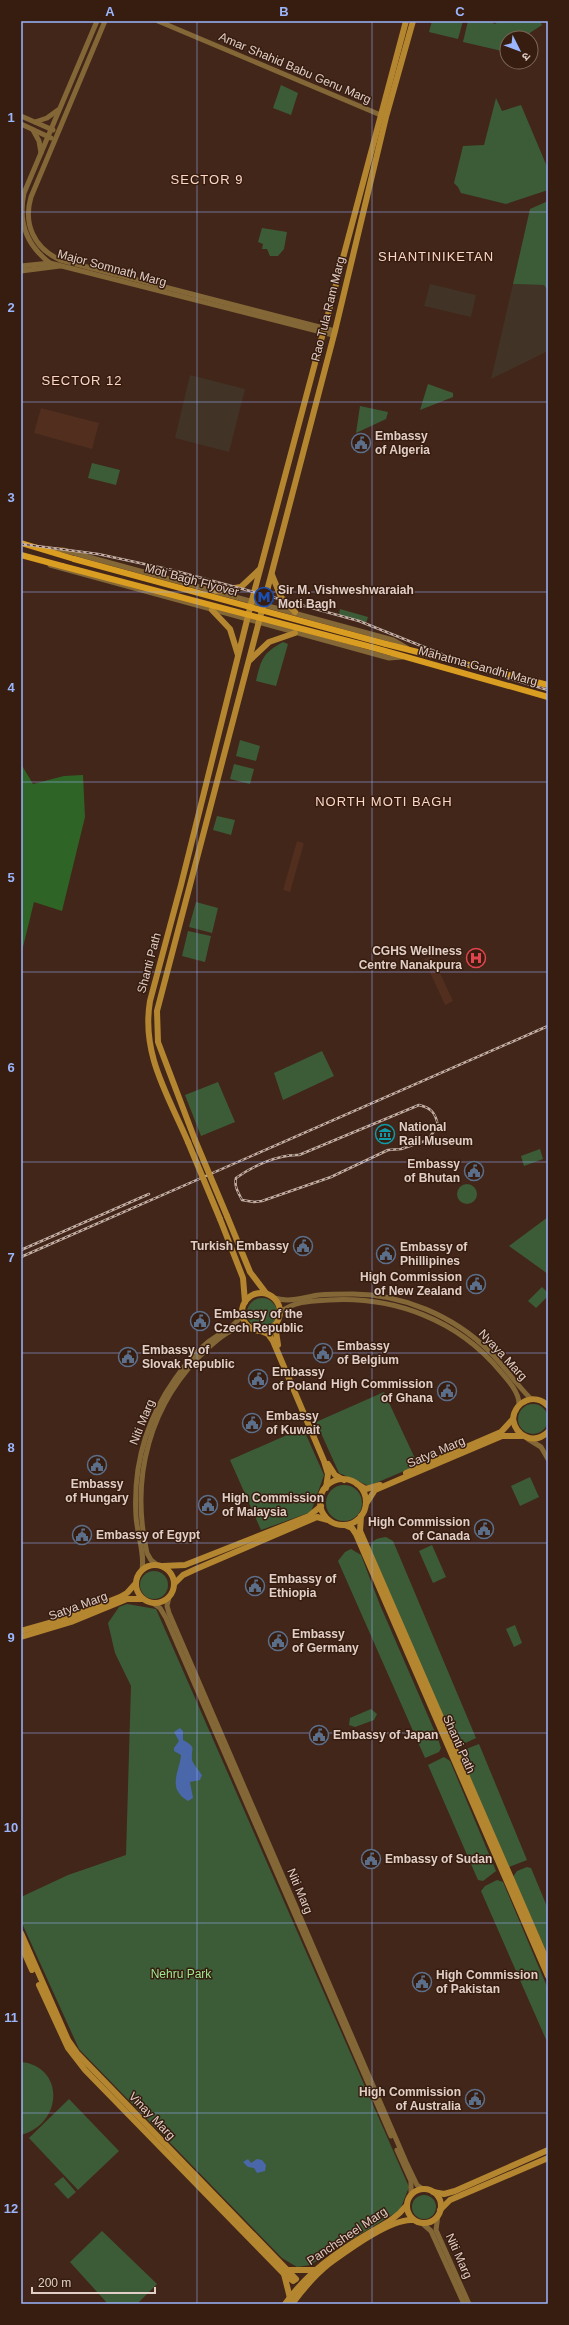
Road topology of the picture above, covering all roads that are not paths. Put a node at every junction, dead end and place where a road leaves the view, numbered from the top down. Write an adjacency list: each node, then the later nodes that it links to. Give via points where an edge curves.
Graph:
1 (97, 21): 6 (street, Major Somnath Marg)
2 (105, 21): 13 (street, Major Somnath Marg)
3 (158, 21): 8 (street, Amar Shahid Babu Genu Marg)
4 (406, 21): 8 (main road, Rao Tula Ram Marg)
5 (413, 21): 8 (main road, Rao Tula Ram Marg)
6 (61, 106): 9 (street, via 53,115); 12 (street, Major Somnath Marg)
7 (21, 116): 9 (street)
8 (383, 116): 21 (main road, Rao Tula Ram Marg); 22 (main road, Rao Tula Ram Marg)
9 (35, 122): 12 (street)
10 (21, 124): 11 (street)
11 (33, 130): 14 (street); 16 (street, via 39,141)
12 (51, 130): 13 (street); 14 (street, Major Somnath Marg)
13 (58, 132): 15 (street, Major Somnath Marg)
14 (49, 136): 15 (street); 16 (street, Major Somnath Marg)
15 (55, 139): 21 (street, Major Somnath Marg, via 31,197 27,217 34,237 48,253 60,260)
16 (41, 153): 17 (street, Major Somnath Marg, via 24,193 21,212 30,242)
17 (50, 262): 18 (street, Major Somnath Marg); 19 (street)
18 (61, 265): 20 (street); 21 (street, Major Somnath Marg)
19 (21, 266)
20 (21, 270)
21 (324, 330): 22 (street, Major Somnath Marg); 27 (main road, Rao Tula Ram Marg)
22 (334, 333): 28 (main road, Rao Tula Ram Marg)
23 (21, 543): 24 (main road)
24 (41, 549): 29 (street, via 63,550 165,574); 39 (main road, Moti Bagh Flyover, bridge)
25 (21, 555): 26 (main road)
26 (37, 559): 32 (street, via 57,568); 41 (main road, Moti Bagh Flyover, bridge, via 371,646)
27 (260, 570): 29 (main road, via 241,587); 30 (main road, Rao Tula Ram Marg)
28 (272, 573): 31 (main road, Rao Tula Ram Marg); 33 (main road, via 281,597)
29 (215, 590): 30 (street); 32 (street)
30 (252, 600): 31 (street); 35 (main road, Rao Tula Ram Marg)
31 (264, 603): 33 (street); 36 (main road, Rao Tula Ram Marg)
32 (210, 609): 35 (street); 40 (main road, via 230,629)
33 (295, 612): 34 (street)
34 (314, 618): 38 (street, via 307,618 302,624 303,631); 39 (street, via 393,640)
35 (248, 620): 36 (street); 40 (main road, Shanti Path)
36 (259, 623): 37 (street); 42 (main road, Shanti Path)
37 (295, 633): 38 (street); 42 (main road, via 269,642)
38 (309, 636): 41 (street, via 389,658)
39 (408, 649): 43 (main road, Mahatma Gandhi Marg)
40 (238, 656): 45 (main road, Shanti Path, via 147,1019 147,1036 152,1058)
41 (402, 657): 44 (main road, Mahatma Gandhi Marg)
42 (248, 662): 45 (main road, Shanti Path, via 163,986 156,1022 161,1054)
43 (548, 686)
44 (548, 697)
45 (191, 1141): 46 (main road, Shanti Path, bridge, via 227,1216 250,1272); 48 (main road, Shanti Path, bridge, via 243,1278)
46 (266, 1293): 47 (main road); 48 (main road, via 252,1295)
47 (274, 1298): 49 (main road); 54 (street, Nyaya Marg, via 284,1301 319,1295 354,1294 386,1298 421,1307 471,1335 490,1352)
48 (245, 1302): 50 (main road)
49 (280, 1312): 51 (main road); 55 (street, Nyaya Marg, via 294,1304 352,1299 419,1312 452,1329 486,1356 514,1390 519,1398)
50 (242, 1314): 52 (main road); 70 (street, Niti Marg, via 238,1321 207,1344 182,1369 150,1424 140,1454 136,1482 136,1518 143,1558)
51 (275, 1325): 53 (main road); 61 (main road, via 276,1339 290,1377 330,1468 335,1475)
52 (248, 1326): 53 (main road); 69 (street, Niti Marg, via 242,1326 223,1336 199,1357 169,1395 154,1426 142,1471 140,1503 147,1553 150,1560)
53 (261, 1331): 63 (main road, via 268,1334 273,1341 324,1461 328,1474)
54 (531, 1399): 55 (main road); 56 (main road)
55 (519, 1404): 57 (main road)
56 (547, 1404)
57 (513, 1419): 59 (main road, via 514,1426); 62 (main road, Satya Marg, via 501,1432 382,1484 366,1489)
58 (548, 1432): 59 (main road, Satya Marg, via 539,1438)
59 (524, 1437): 60 (street, via 540,1447); 64 (main road, Satya Marg, via 502,1436 375,1490)
60 (548, 1459)
61 (344, 1480): 62 (main road); 63 (main road, via 334,1482)
62 (357, 1484): 64 (main road, via 364,1493)
63 (326, 1488): 65 (main road, via 321,1498)
64 (366, 1504): 66 (main road)
65 (321, 1506): 67 (main road); 69 (main road, via 309,1516 185,1566)
66 (361, 1516): 68 (main road); 79 (main road, Shanti Path, via 360,1531)
67 (328, 1520): 68 (main road); 72 (main road, via 317,1517 183,1575)
68 (345, 1525): 80 (main road, Shanti Path, via 352,1528 356,1534)
69 (160, 1566): 70 (main road, via 149,1566); 72 (main road, via 170,1572)
70 (142, 1570): 71 (main road)
71 (136, 1583): 74 (main road, via 138,1594); 76 (main road, Satya Marg, via 124,1595 67,1618)
72 (175, 1583): 73 (main road)
73 (169, 1597): 75 (main road, via 161,1603); 83 (street, Niti Marg, via 169,1613 406,2162 417,2185)
74 (143, 1599): 75 (main road); 77 (main road, Satya Marg, via 127,1599 71,1622)
75 (154, 1604): 85 (street, Niti Marg, via 166,1618 364,2072 411,2181)
76 (21, 1631)
77 (21, 1637)
78 (22, 1939): 90 (main road, Vinay Marg, via 68,2040 77,2053 264,2248); 92 (main road, Vinay Marg, via 65,2042 85,2070)
79 (548, 1963)
80 (548, 1976)
81 (548, 2150): 84 (main road, via 455,2191 444,2194)
82 (548, 2158): 87 (main road, via 450,2200)
83 (423, 2189): 84 (main road); 85 (main road)
84 (434, 2192): 87 (main road, via 439,2199)
85 (411, 2194): 86 (main road)
86 (406, 2206): 88 (main road, via 407,2212); 91 (main road, Panchsheel Marg, via 385,2224)
87 (439, 2213): 89 (main road, via 431,2222); 96 (street, Niti Marg, via 436,2230)
88 (414, 2220): 89 (main road); 93 (main road, Panchsheel Marg, via 394,2223 329,2264)
89 (422, 2224): 95 (street, Niti Marg, via 431,2231)
90 (289, 2270): 91 (main road); 92 (main road, via 295,2276 295,2281)
91 (314, 2270): 93 (main road, Panchsheel Marg, via 297,2287)
92 (284, 2274): 93 (main road)
93 (291, 2301): 94 (main road, Panchsheel Marg)
94 (285, 2304)
95 (464, 2304)
96 (469, 2304)

